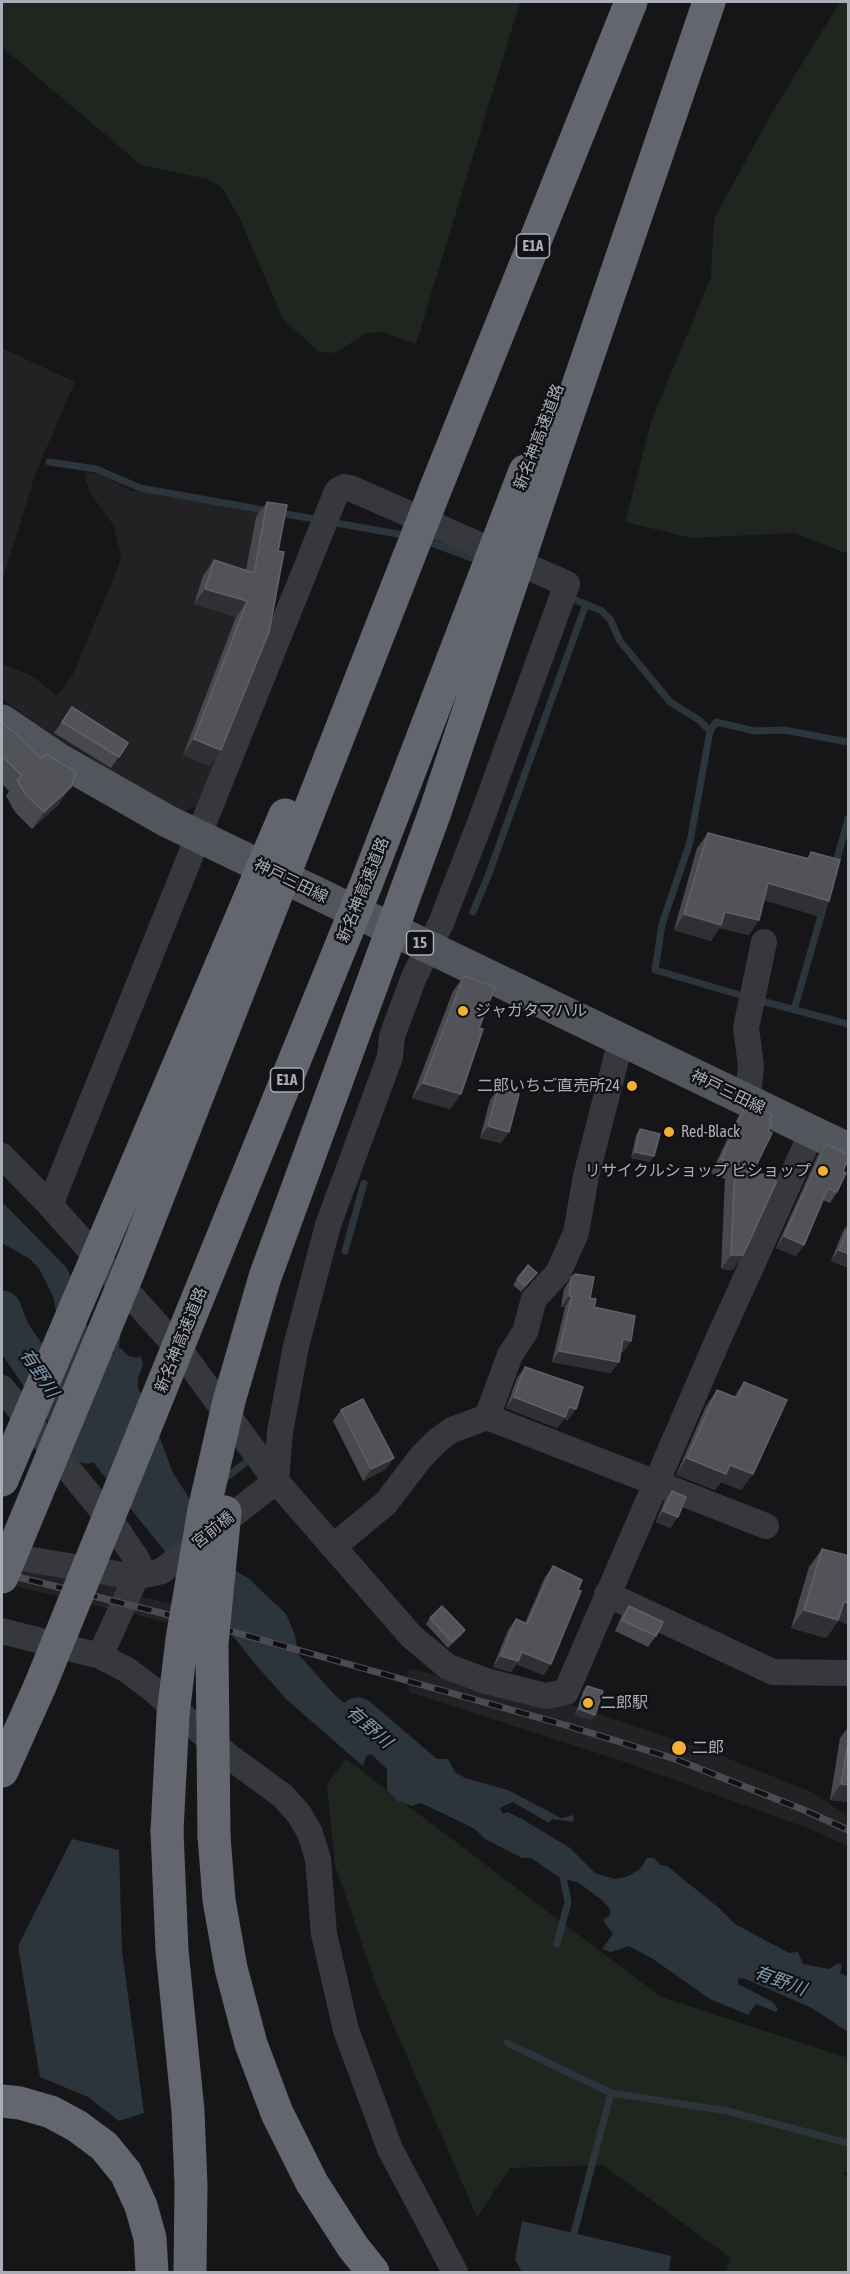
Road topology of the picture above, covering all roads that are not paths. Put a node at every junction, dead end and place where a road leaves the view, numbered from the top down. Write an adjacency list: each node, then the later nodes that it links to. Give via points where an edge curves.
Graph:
1 (631, 2): 4 (highway, E1A)
2 (707, 2): 3 (highway, 新名神高速道路 / E1A)
3 (536, 475): 15 (highway, bridge, via 435,812); 30 (highway, 新名神高速道路 / E1A, bridge)
4 (435, 490): 18 (highway, bridge, via 390,580 238,920); 24 (highway, E1A, bridge, via 128,1273)
5 (2, 721): 6 (main road, 神戸三田線 / 15, via 88,777)
6 (197, 836): 8 (main road, 神戸三田線 / 15); 8 (street, via 337,491 350,488 567,584 480,823); 14 (street)
7 (764, 942): 10 (street, via 746,1028 751,1066)
8 (428, 947): 9 (main road, 神戸三田線 / 15); 20 (street, via 392,1036 390,1057 328,1225 297,1346)
9 (621, 1040): 10 (main road, 神戸三田線 / 15); 17 (street, via 586,1176 576,1233 558,1273 534,1299 525,1332 510,1355)
10 (743, 1099): 11 (main road, 神戸三田線 / 15)
11 (812, 1132): 12 (main road, 神戸三田線 / 15); 19 (street)
12 (849, 1149)
13 (2, 1156): 14 (street)
14 (50, 1204): 20 (street, via 182,1353)
15 (265, 1277): 33 (highway, bridge, via 229,1401 204,1510 173,1715 167,1831 172,1950 192,2185); 34 (highway, bridge, via 220,1544 212,1644 214,1836 219,1900 231,1968 251,2044 277,2113 312,2183 352,2247)
16 (2, 1388): 25 (street, via 114,1525 138,1561)
17 (487, 1417): 19 (street); 22 (street, via 452,1430 438,1440 386,1503)
18 (2, 1480)
19 (656, 1481): 21 (street); 26 (street)
20 (270, 1485): 22 (street); 25 (street, 宮前橋, bridge, via 162,1571)
21 (766, 1526)
22 (333, 1547): 26 (street, via 411,1636 448,1667 546,1696 566,1692)
23 (2, 1555): 25 (street)
24 (2, 1577)
25 (136, 1577): 28 (street)
26 (607, 1594): 29 (street, via 773,1672)
27 (2, 1631): 28 (street)
28 (100, 1656): 35 (street, via 151,1688 227,1755 283,1796 310,1833 318,1859 324,1934 346,2030 390,2149)
29 (849, 1673)
30 (2, 1771)
31 (2, 2102): 32 (highway, via 51,2112 104,2146 126,2174 141,2206 150,2238)
32 (152, 2272)
33 (190, 2272)
34 (373, 2272)
35 (455, 2272)

